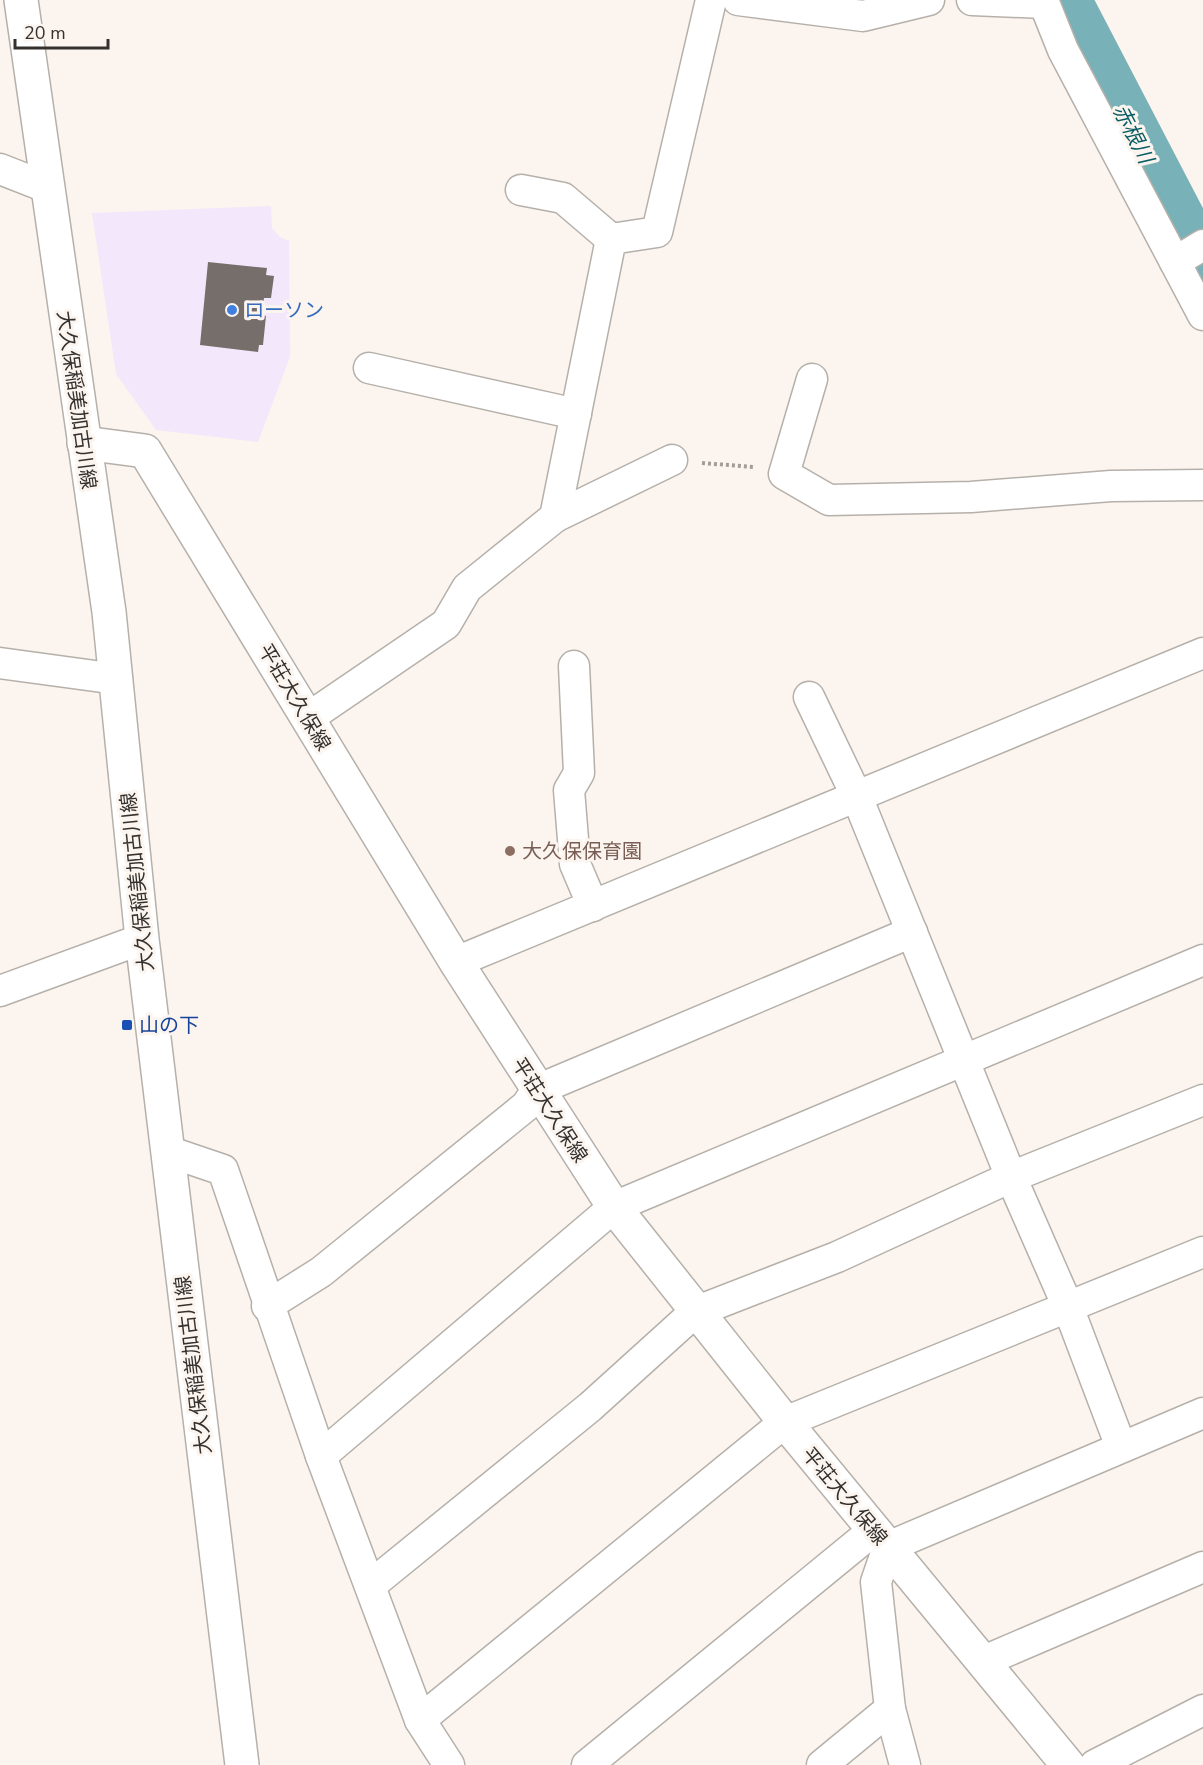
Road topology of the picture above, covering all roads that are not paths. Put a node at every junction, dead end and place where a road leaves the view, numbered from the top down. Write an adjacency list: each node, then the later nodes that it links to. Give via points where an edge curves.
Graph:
1 (21, 0): 8 (main road, 大久保稲美加古川線)
2 (711, 0): 10 (street, via 657,232)
3 (738, 0): 4 (street, via 862,16)
4 (929, 0)
5 (972, 0): 6 (street)
6 (1043, 2): 12 (street, via 1064,51)
7 (0, 169): 8 (street)
8 (46, 187): 17 (main road, 大久保稲美加古川線)
9 (521, 190): 10 (street, via 563,198)
10 (611, 239): 16 (street)
11 (1203, 245): 12 (street)
12 (1175, 262): 13 (street)
13 (1203, 315)
14 (369, 368): 16 (street)
15 (812, 380): 19 (street, via 784,474 829,500 971,497 1111,486)
16 (576, 414): 20 (street)
17 (84, 443): 24 (main road, 大久保稲美加古川線); 26 (main road, 平荘大久保線, via 145,451)
18 (672, 460): 20 (street)
19 (1203, 486)
20 (555, 517): 26 (street, via 467,588 446,624)
21 (1203, 653): 27 (street)
22 (0, 663): 24 (street)
23 (574, 666): 28 (street, via 579,773 569,790 574,864)
24 (117, 679): 30 (main road, 大久保稲美加古川線)
25 (809, 697): 27 (street)
26 (308, 718): 32 (main road, 平荘大久保線)
27 (857, 797): 28 (street); 29 (street)
28 (593, 906): 32 (street)
29 (912, 932): 34 (street); 35 (street)
30 (142, 939): 33 (street); 37 (main road, 大久保稲美加古川線)
31 (1203, 960): 34 (street)
32 (456, 962): 35 (main road, 平荘大久保線)
33 (0, 991)
34 (964, 1059): 38 (street); 39 (street)
35 (537, 1090): 39 (main road, 平荘大久保線); 41 (street, via 526,1106 321,1272)
36 (1203, 1100): 38 (street)
37 (167, 1151): 41 (street, via 223,1170); 56 (main road, 大久保稲美加古川線)
38 (1011, 1177): 42 (street); 43 (street, via 837,1257)
39 (614, 1207): 43 (main road, 平荘大久保線); 47 (street)
40 (1203, 1252): 42 (street)
41 (267, 1306): 47 (street)
42 (1068, 1307): 45 (street); 46 (street)
43 (695, 1312): 45 (main road, 平荘大久保線); 50 (street, via 590,1407)
44 (1203, 1413): 46 (street)
45 (785, 1422): 48 (main road, 平荘大久保線); 54 (street)
46 (1121, 1448): 48 (street)
47 (321, 1456): 50 (street)
48 (881, 1539): 51 (main road, 平荘大久保線); 52 (street, via 876,1582); 57 (street)
49 (1203, 1567): 51 (street)
50 (370, 1585): 54 (street)
51 (984, 1661): 60 (main road, 平荘大久保線)
52 (890, 1709): 58 (street); 59 (street)
53 (1203, 1710): 61 (street)
54 (420, 1720): 55 (street)
55 (447, 1764)
56 (242, 1765)
57 (587, 1765)
58 (822, 1765)
59 (904, 1765)
60 (1068, 1765)
61 (1095, 1765)

